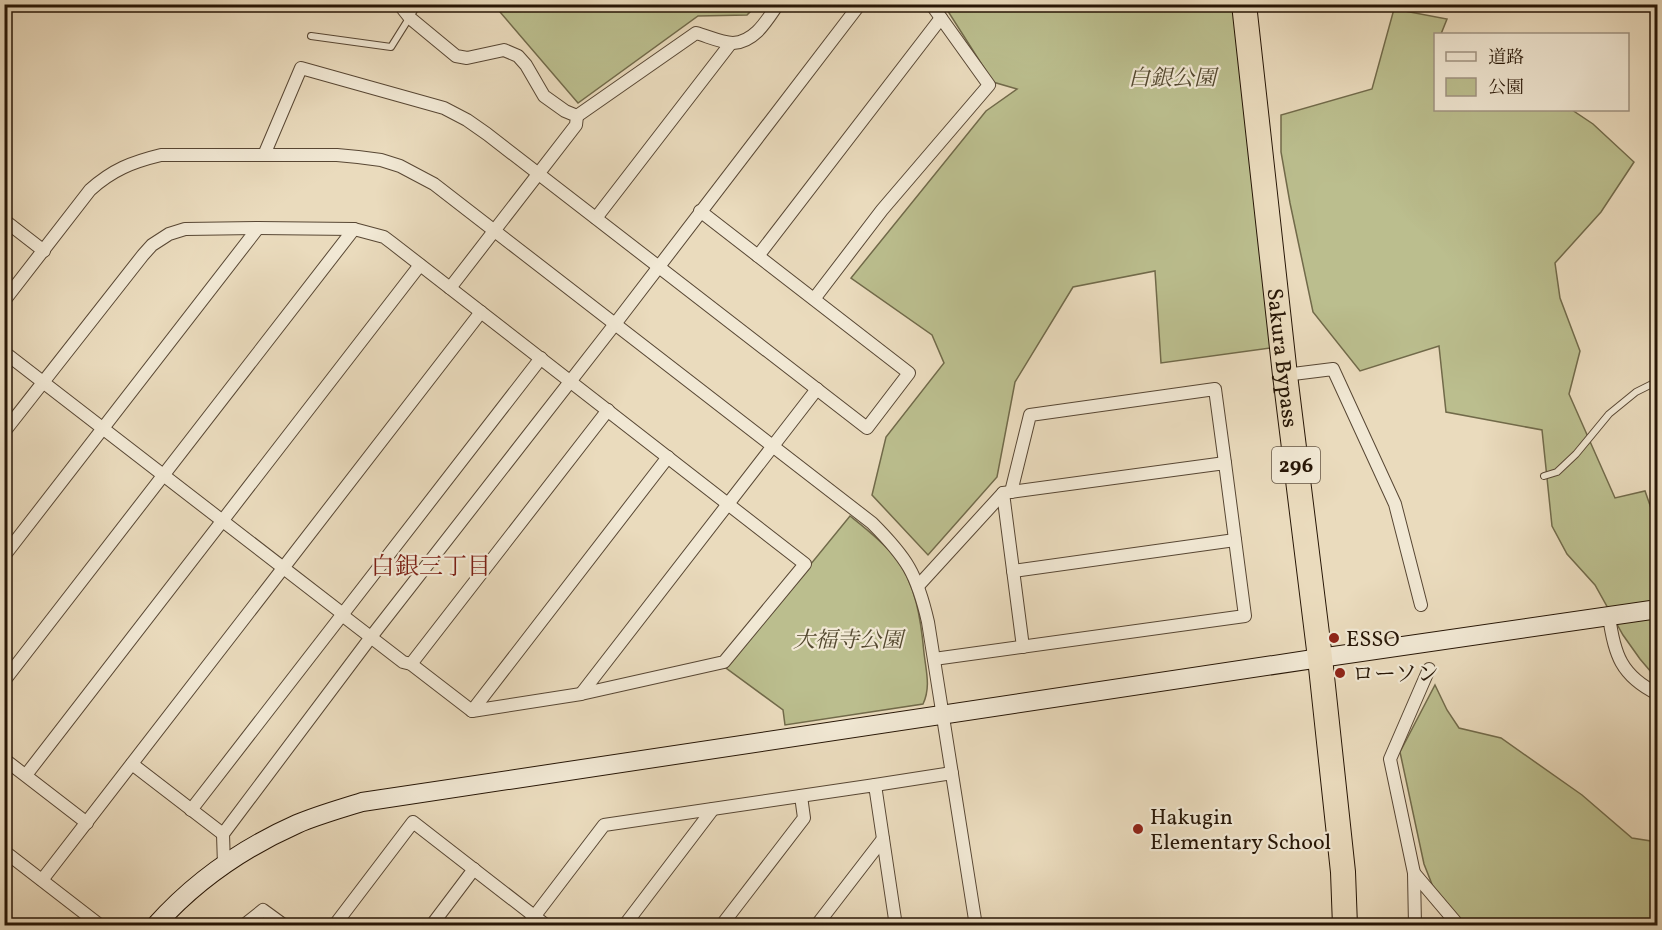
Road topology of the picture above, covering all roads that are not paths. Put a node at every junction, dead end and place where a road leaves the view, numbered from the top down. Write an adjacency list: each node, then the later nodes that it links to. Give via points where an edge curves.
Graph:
1 (399, 4): 7 (street)
2 (418, 4): 7 (lane)
3 (778, 4): 10 (street, via 752,37)
4 (860, 4): 14 (street)
5 (931, 4): 8 (street)
6 (1244, 4): 31 (highway, Sakura Bypass / 296)
7 (410, 18): 9 (lane, via 391,47); 11 (street, via 456,56 467,58 504,50 518,56 544,96)
8 (941, 18): 21 (street); 25 (street, via 989,85 882,210)
9 (311, 36)
10 (731, 43): 11 (street, via 696,33); 15 (street)
11 (577, 116): 13 (street, via 576,125)
12 (264, 155): 13 (street, via 301,68 444,108 468,120); 19 (street, via 337,155 400,166 434,184); 20 (street, via 161,155 121,168 90,190)
13 (539, 173): 15 (street); 19 (street)
14 (700, 211): 21 (street); 23 (street)
15 (596, 218): 23 (street)
16 (4, 220): 20 (street)
17 (258, 228): 18 (street); 34 (street, via 186,229 152,245); 37 (street)
18 (354, 229): 22 (street, via 384,237); 42 (street)
19 (494, 231): 24 (street); 28 (street)
20 (44, 250): 26 (street)
21 (758, 256): 25 (street)
22 (420, 265): 24 (street); 46 (street)
23 (658, 266): 28 (street); 35 (street)
24 (450, 288): 27 (street)
25 (814, 299): 35 (street, via 909,373 867,428)
26 (4, 302)
27 (481, 312): 30 (street); 49 (street)
28 (615, 324): 32 (street); 39 (street)
29 (4, 352): 34 (street)
30 (541, 358): 32 (street); 54 (street)
31 (1285, 375): 52 (street, via 1333,369 1395,504); 58 (highway, Sakura Bypass / 296)
32 (570, 380): 36 (street); 56 (street)
33 (1658, 381): 43 (lane, via 1636,392 1610,414 1557,472)
34 (44, 382): 37 (street); 38 (street)
35 (817, 389): 39 (street)
36 (608, 410): 40 (street); 60 (street)
37 (103, 428): 42 (street); 48 (street)
38 (4, 432)
39 (772, 446): 45 (street); 51 (street, via 872,523 901,553)
40 (668, 456): 45 (street); 65 (street)
41 (1225, 463): 44 (street); 44 (street, via 1215,389 1030,414); 47 (street)
42 (164, 475): 46 (street); 62 (street)
43 (1544, 476)
44 (1007, 493): 50 (street); 51 (street)
45 (729, 503): 63 (street); 63 (street, via 806,564 724,662)
46 (223, 520): 49 (street); 70 (street)
47 (1235, 540): 50 (street); 57 (street, via 1245,616)
48 (4, 555)
49 (284, 568): 54 (street); 68 (street)
50 (1013, 571): 57 (street)
51 (918, 586): 59 (street)
52 (1421, 605)
53 (1658, 609): 55 (street)
54 (343, 614): 56 (street); 74 (street)
55 (1609, 616): 58 (street); 64 (street, via 1617,656 1645,688)
56 (371, 637): 60 (street); 76 (street)
57 (1023, 647): 59 (street)
58 (1320, 658): 66 (street); 97 (highway, Sakura Bypass / 296, via 1343,872)
59 (934, 659): 66 (street)
60 (411, 664): 65 (street)
61 (1429, 669): 81 (street, via 1390,759)
62 (4, 681)
63 (581, 694): 65 (street)
64 (1658, 694)
65 (472, 711)
66 (943, 714): 69 (street); 79 (street, via 362,802 297,824)
67 (4, 759): 70 (street)
68 (132, 764): 74 (street); 75 (street)
69 (952, 773): 71 (street); 96 (street)
70 (26, 775): 75 (street)
71 (875, 784): 72 (street); 77 (street)
72 (801, 796): 73 (street); 93 (street, via 804,818)
73 (714, 809): 84 (street, via 604,825); 92 (street)
74 (191, 810): 76 (street)
75 (87, 823): 82 (street)
76 (223, 834): 79 (street)
77 (883, 839): 94 (street); 95 (street)
78 (4, 851): 82 (street)
79 (224, 865): 86 (street, via 185,895)
80 (474, 869): 84 (street); 89 (street, via 413,822); 90 (street)
81 (1414, 873): 98 (street); 99 (street)
82 (42, 880): 83 (street)
83 (87, 921): 85 (street)
84 (531, 921): 91 (street)
85 (100, 926)
86 (155, 926)
87 (243, 926): 88 (street, via 263,910)
88 (285, 926)
89 (334, 926)
90 (431, 926)
91 (547, 926)
92 (624, 926)
93 (721, 926)
94 (816, 926)
95 (896, 926)
96 (976, 926)
97 (1345, 926)
98 (1415, 926)
99 (1459, 926)

